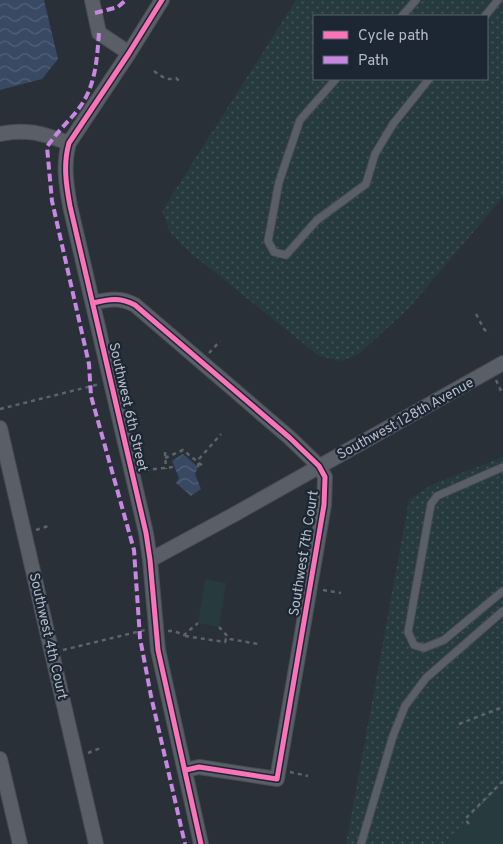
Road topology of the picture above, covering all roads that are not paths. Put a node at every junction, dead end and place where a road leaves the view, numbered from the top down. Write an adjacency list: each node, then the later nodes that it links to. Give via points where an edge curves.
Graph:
1 (92, 0): 7 (street, via 99,33)
2 (162, 0): 7 (street, Southwest 6th Street)
3 (416, 0): 5 (lane)
4 (498, 0): 6 (lane)
5 (403, 15)
6 (486, 15)
7 (130, 54): 11 (street, Southwest 6th Street)
8 (335, 80): 9 (lane, via 300,120 279,182 268,241 274,252 286,255 317,220 366,184 375,154 393,124)
9 (428, 80)
10 (0, 134): 11 (street, via 14,131 42,133)
11 (69, 143): 12 (street, Southwest 6th Street, via 65,157 66,180)
12 (93, 303): 15 (street, via 110,298 135,305); 17 (street, Southwest 6th Street)
13 (503, 363): 15 (street, Southwest 128th Avenue)
14 (0, 428): 23 (street, Southwest 4th Court)
15 (319, 466): 17 (street, Southwest 128th Avenue); 21 (street, Southwest 7th Court, via 325,477 324,505 277,779 199,767)
16 (503, 467): 18 (lane, via 437,496 431,504 408,632 414,645 424,648 444,640)
17 (150, 560): 21 (street, Southwest 6th Street, via 158,650)
18 (503, 591)
19 (503, 611): 25 (lane, via 426,678 405,706)
20 (0, 759): 22 (street)
21 (186, 770): 24 (street, Southwest 6th Street)
22 (20, 844)
23 (96, 844)
24 (202, 844)
25 (361, 844)

